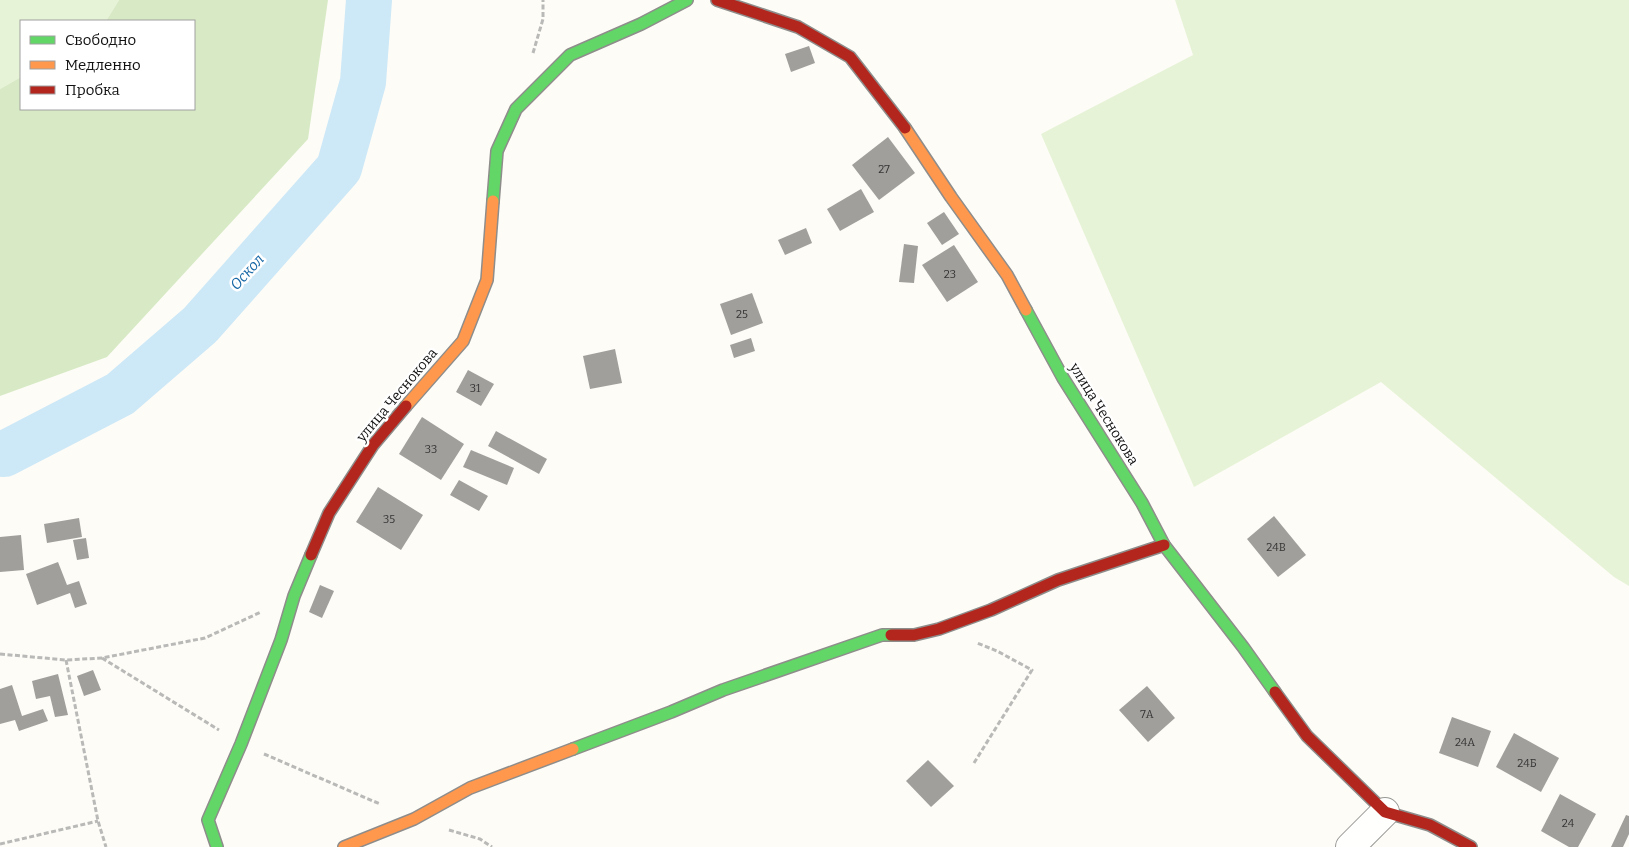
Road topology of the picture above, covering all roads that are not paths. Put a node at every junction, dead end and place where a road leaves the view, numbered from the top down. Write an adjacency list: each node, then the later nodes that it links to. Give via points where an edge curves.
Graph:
1 (687, 0): 5 (street, улица Чеснокова, via 570,55 516,109 497,151 487,280 463,341 373,445 329,513 294,596 281,640 241,744 208,820)
2 (717, 0): 3 (street, улица Чеснокова, via 798,27 850,57 910,135 1007,275 1062,378 1142,503)
3 (1164, 545): 4 (street, улица Чеснокова, via 1307,736); 6 (street, via 1058,580 992,610 939,629 914,635 882,636 723,690 470,788 414,819)
4 (1385, 812): 7 (street); 8 (street, улица Чеснокова, via 1430,825)
5 (217, 847)
6 (344, 847)
7 (1350, 847)
8 (1471, 847)

